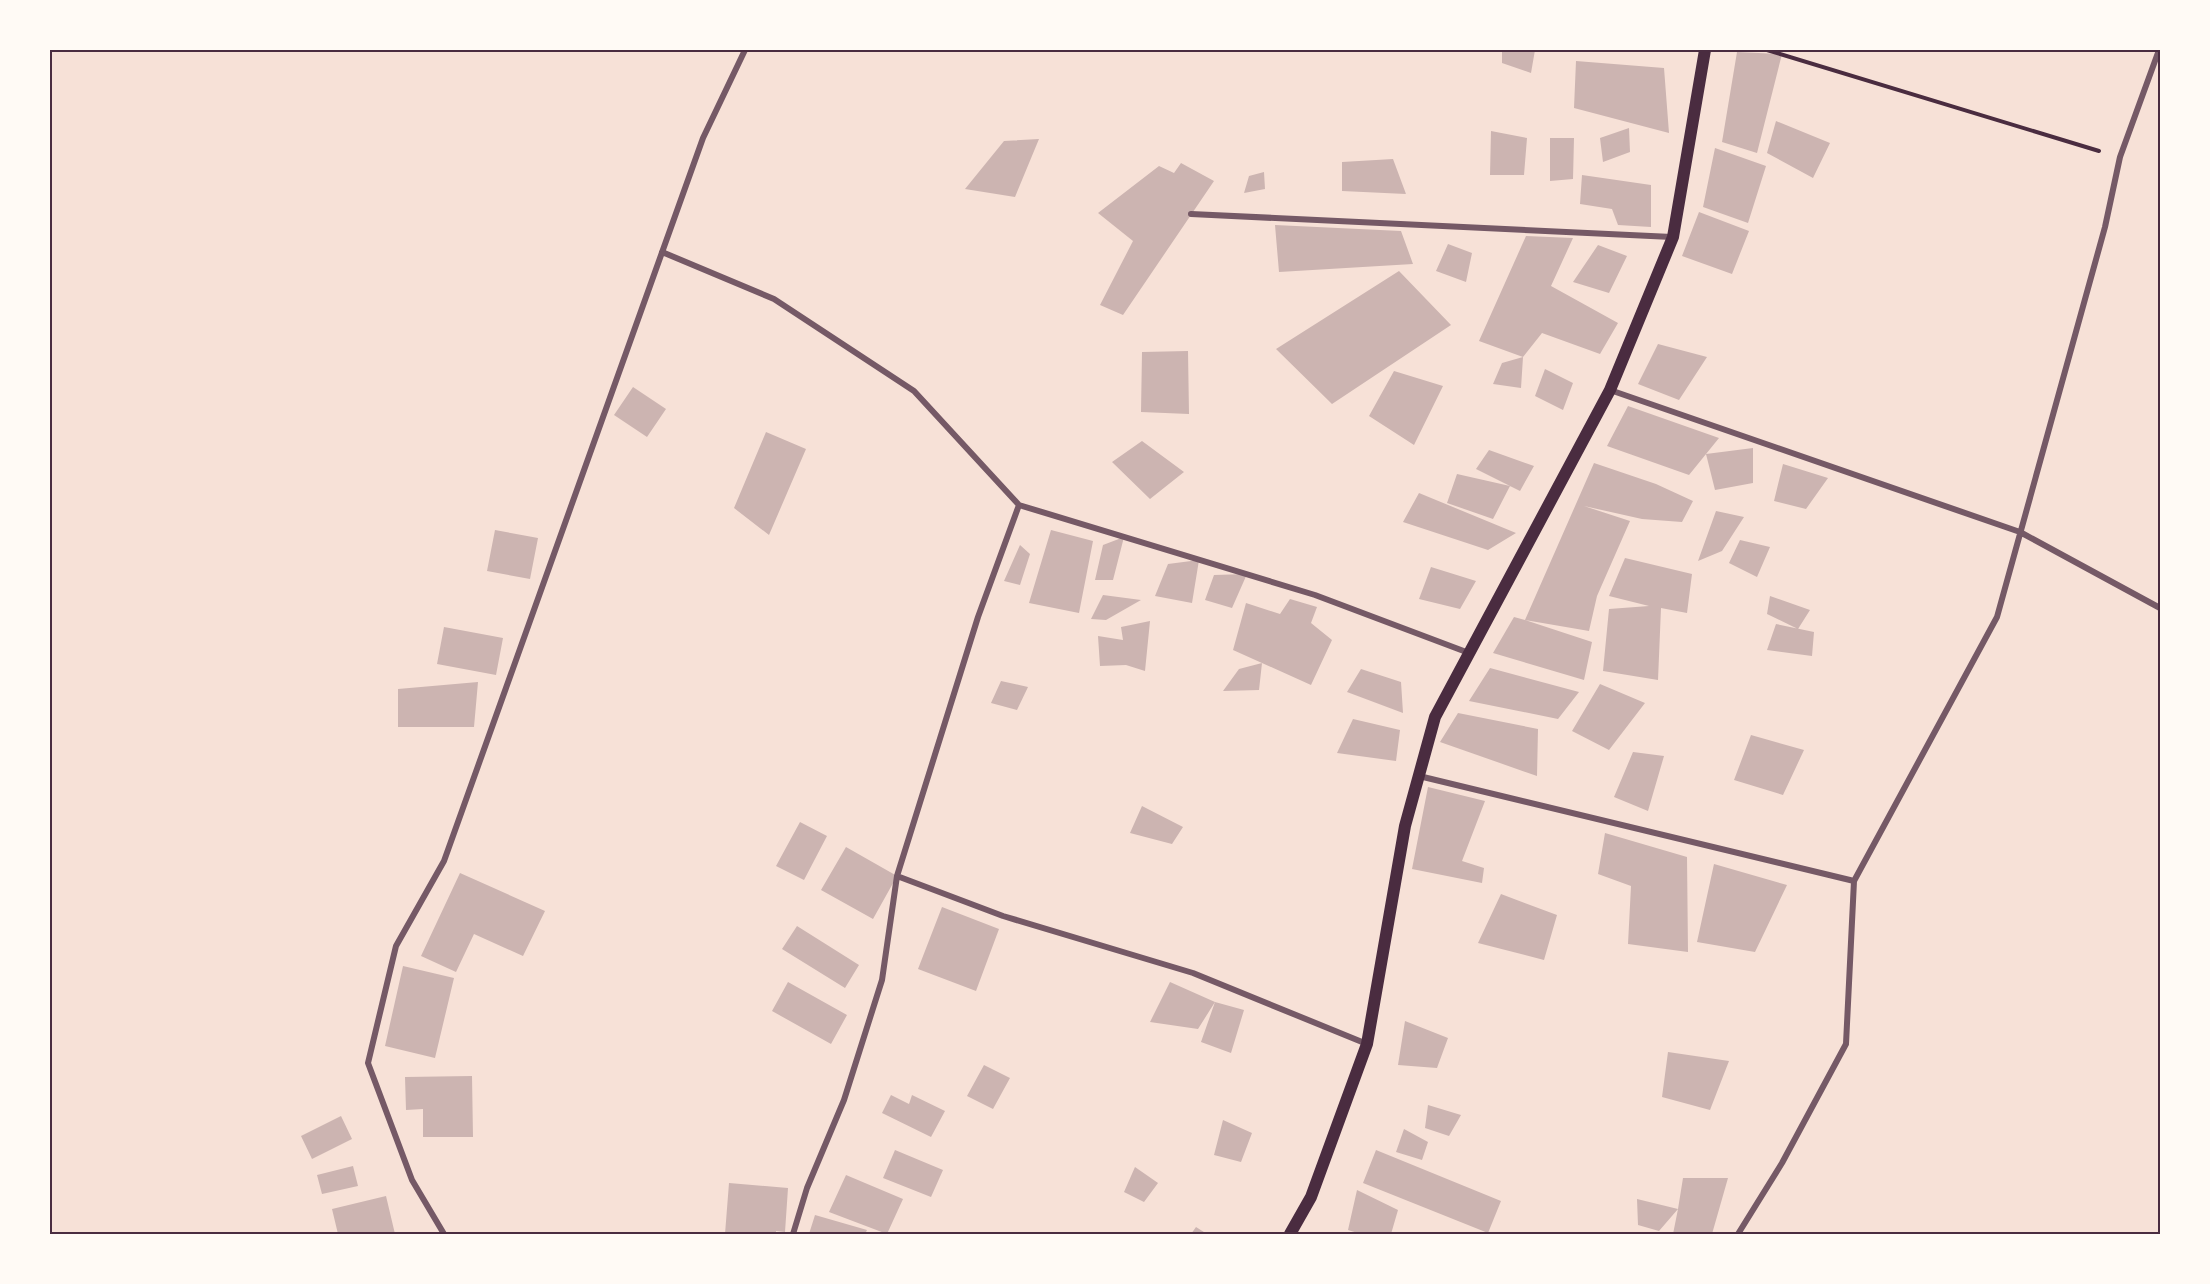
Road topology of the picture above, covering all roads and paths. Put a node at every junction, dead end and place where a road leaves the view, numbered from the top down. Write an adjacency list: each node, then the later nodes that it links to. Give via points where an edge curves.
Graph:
1 (745, 50): 8 (street, via 703,138)
2 (1705, 50): 7 (main road)
3 (1767, 50): 5 (path)
4 (2159, 50): 5 (street)
5 (2120, 157): 11 (street, via 2105,226)
6 (1191, 214): 7 (street)
7 (1673, 237): 9 (main road)
8 (662, 252): 10 (street, via 774,299 914,392); 18 (street, via 444,861 396,946 369,1063 412,1180)
9 (1610, 390): 11 (street); 13 (main road)
10 (1019, 505): 13 (street, via 1315,595); 15 (street, via 978,617)
11 (2020, 532): 12 (street); 16 (street, via 1997,617)
12 (2160, 608)
13 (1469, 653): 14 (main road, via 1435,717)
14 (1419, 776): 16 (street); 17 (main road, via 1405,826)
15 (897, 876): 17 (street, via 1003,916 1193,973); 19 (street, via 882,980 844,1100 807,1188)
16 (1854, 881): 21 (street, via 1846,1044 1782,1163)
17 (1367, 1044): 20 (main road, via 1311,1197)
18 (444, 1234)
19 (794, 1234)
20 (1290, 1234)
21 (1738, 1234)

